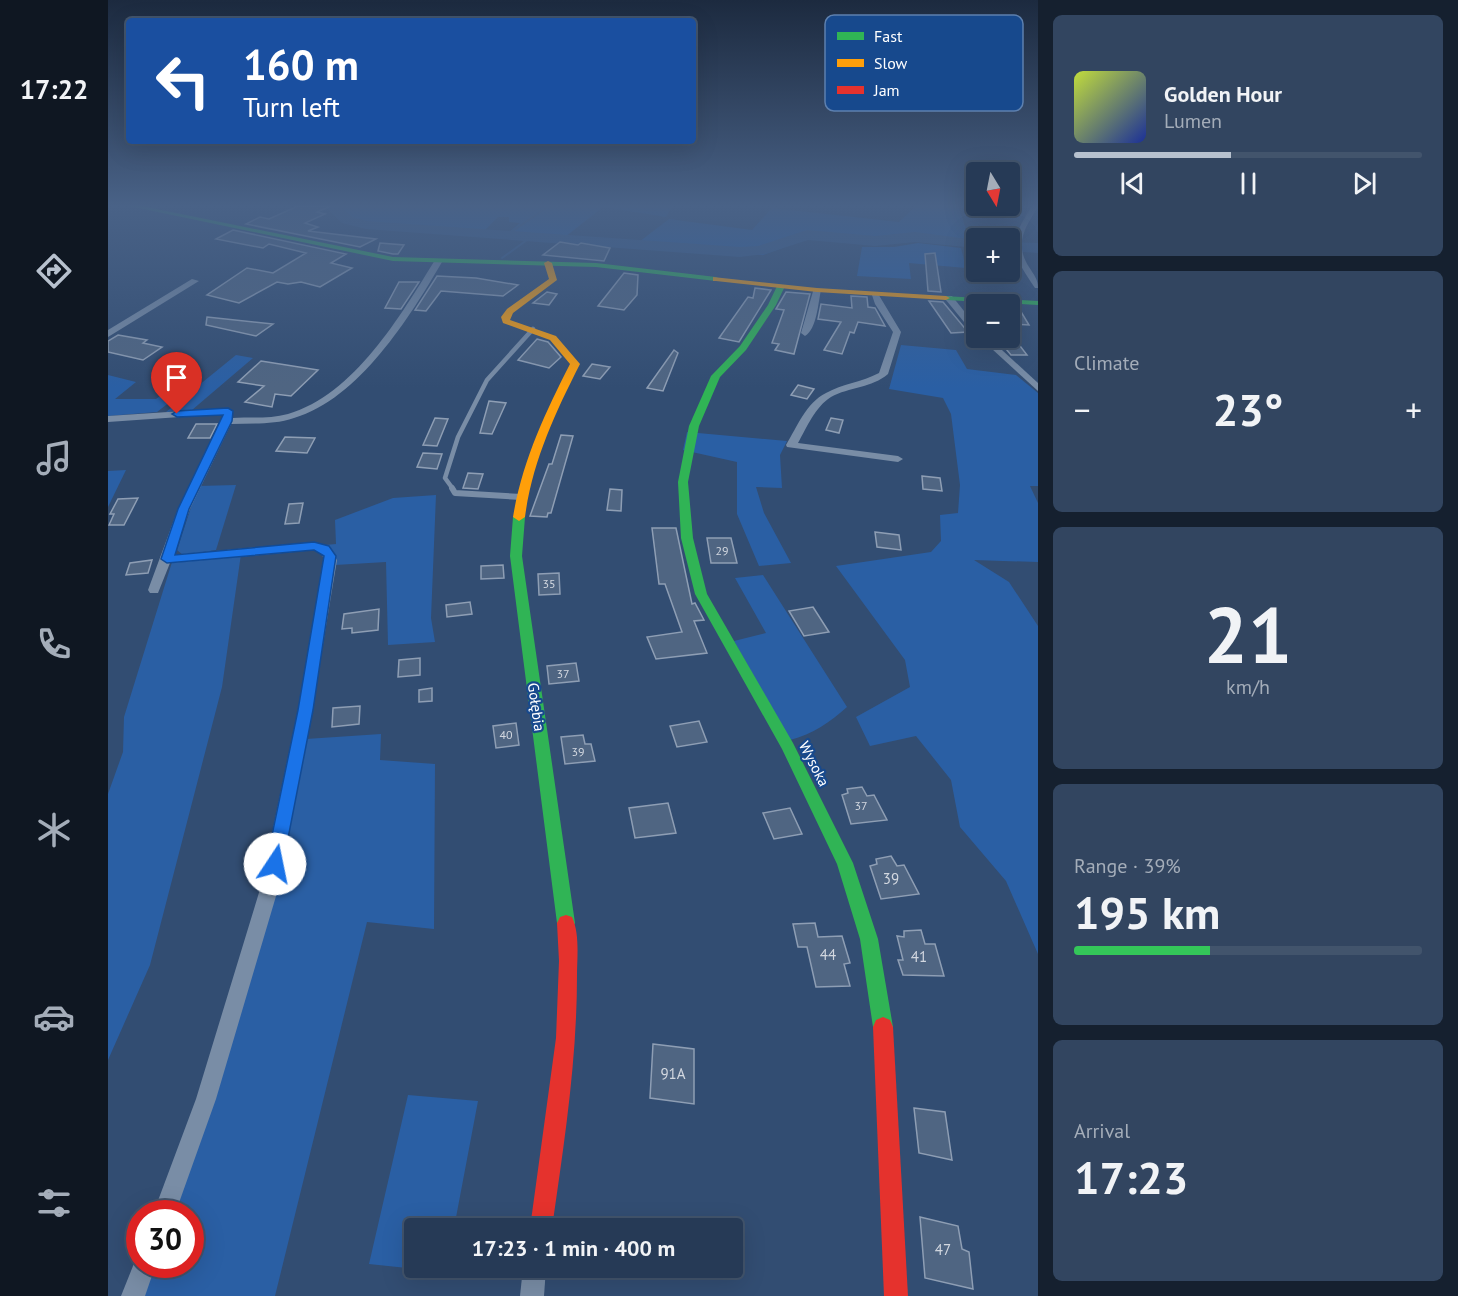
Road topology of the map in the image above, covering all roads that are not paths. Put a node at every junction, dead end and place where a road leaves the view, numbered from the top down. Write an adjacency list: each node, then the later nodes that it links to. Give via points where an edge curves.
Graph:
1 (435, 266): 19 (street, via 399,324 337,389 299,414)
2 (549, 266): 13 (street, Gołębia, via 553,280 517,303 505,317 514,325)
3 (606, 266): 6 (street)
4 (1025, 266): 7 (street)
5 (195, 281): 15 (street)
6 (780, 286): 8 (street); 30 (street, Wysoka, via 743,348 716,376 694,426 684,482 687,538 701,594 788,747 845,863 869,939 883,1026)
7 (1038, 286)
8 (817, 290): 9 (street); 14 (street)
9 (874, 294): 10 (street); 20 (street, via 897,332 883,375 860,386 833,392 814,406 791,445)
10 (949, 298): 11 (street); 12 (street)
11 (1038, 303)
12 (966, 319)
13 (533, 329): 21 (street, Gołębia, via 557,339 575,364 556,400); 21 (lane, via 487,380 458,437 445,478 455,493)
14 (805, 333)
15 (108, 334)
16 (995, 348): 17 (street)
17 (1038, 388)
18 (108, 419): 19 (street, via 228,411)
19 (227, 421): 22 (street, via 187,501)
20 (898, 459)
21 (521, 497): 25 (street, Gołębia, via 516,556 568,951 566,1042)
22 (167, 559): 23 (street); 24 (street, via 314,546 325,549 331,560 270,886 206,1100)
23 (154, 590)
24 (169, 1200)
25 (542, 1218)
26 (140, 1278): 28 (street)
27 (534, 1278): 29 (street)
28 (134, 1296)
29 (532, 1296)
30 (896, 1296)

